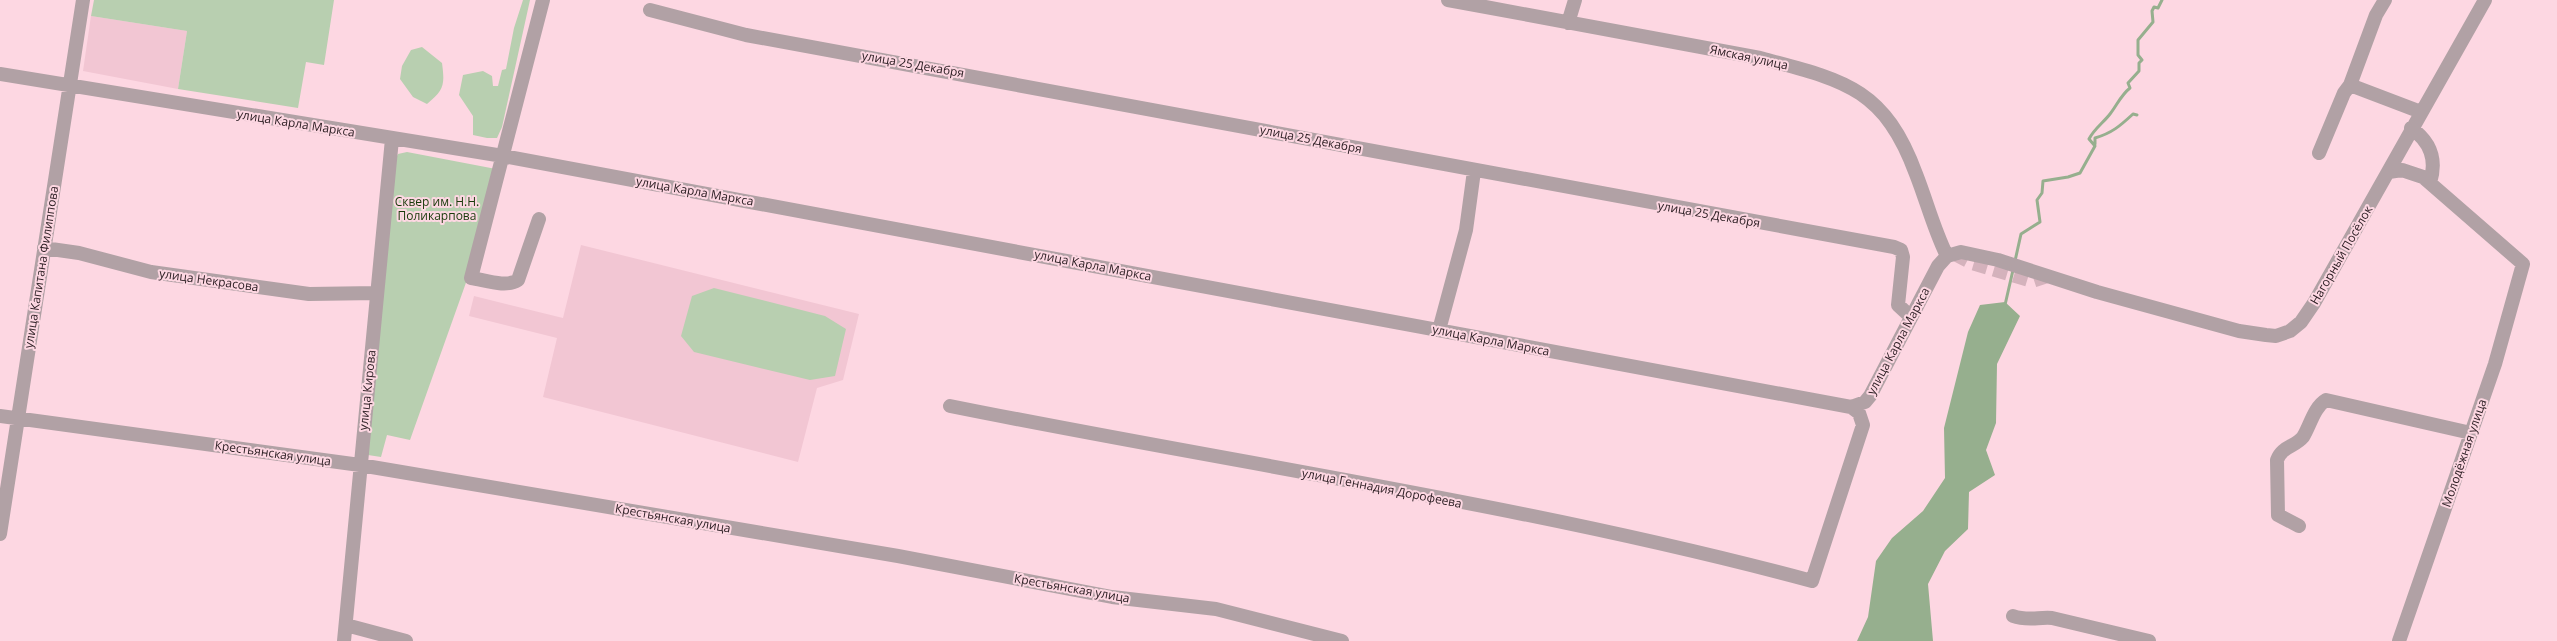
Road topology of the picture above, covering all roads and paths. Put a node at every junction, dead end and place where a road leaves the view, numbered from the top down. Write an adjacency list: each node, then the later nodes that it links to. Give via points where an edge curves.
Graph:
1 (83, 0): 11 (street, улица Капитана Филиппова)
2 (543, 0): 16 (street)
3 (1448, 0): 8 (street, Ямская улица)
4 (1575, 0): 8 (street)
5 (2385, 0): 10 (street, via 2376,15)
6 (2485, 0): 12 (street, Нагорный Посёлок)
7 (650, 10): 17 (street, улица 25 Декабря, via 746,35)
8 (1568, 23): 22 (street, Ямская улица, via 1760,58 1808,71 1854,89 1879,107 1906,148 1934,228)
9 (0, 74): 11 (street, улица Карла Маркса)
10 (2350, 85): 12 (street); 15 (street)
11 (70, 86): 14 (street, улица Карла Маркса); 21 (street, улица Капитана Филиппова)
12 (2421, 112): 13 (street, Нагорный Посёлок)
13 (2411, 128): 18 (street, Нагорный Посёлок); 19 (street, via 2421,136 2432,153 2434,166)
14 (392, 139): 16 (street, улица Карла Маркса); 23 (street, улица Кирова)
15 (2320, 153)
16 (503, 156): 20 (street, via 471,278 501,283 518,280); 25 (street, улица Карла Маркса)
17 (1474, 170): 24 (street, улица 25 Декабря, via 1898,248 1903,257 1898,306); 25 (street, via 1466,230)
18 (2389, 172): 19 (street, via 2411,171); 22 (street, Нагорный Посёлок, via 2306,316 2295,328 2276,336 2239,331 2097,292 2060,280 2060,273 1966,247)
19 (2430, 182): 30 (street, Молодёжная улица, via 2523,264 2495,364)
20 (539, 219)
21 (44, 248): 23 (street, улица Некрасова, via 151,272 309,294); 29 (street, улица Капитана Филиппова)
22 (1954, 254): 24 (street, улица Карла Маркса, via 1932,276)
23 (377, 293): 31 (street, улица Кирова)
24 (1911, 317): 27 (street, улица Карла Маркса, via 1870,396 1858,406)
25 (1439, 330): 27 (street, улица Карла Маркса)
26 (950, 406): 27 (street, улица Геннадия Дорофеева, via 1455,501 1733,560 1812,581 1863,425 1859,413)
27 (1850, 407)
28 (0, 416): 29 (street, Крестьянская улица)
29 (18, 419): 31 (street, Крестьянская улица); 33 (street, улица Капитана Филиппова)
30 (2471, 433): 32 (street, via 2326,400 2301,439 2279,453 2277,460 2278,515); 40 (street, Молодёжная улица)
31 (360, 465): 35 (street, улица Кирова); 38 (street, Крестьянская улица, via 898,556 1112,597 1216,608)
32 (2299, 526)
33 (0, 534)
34 (2013, 616): 39 (street, via 2030,620 2052,618)
35 (346, 625): 36 (street, улица Кирова); 37 (street)
36 (344, 641)
37 (406, 641)
38 (1342, 641)
39 (2149, 641)
40 (2399, 641)

